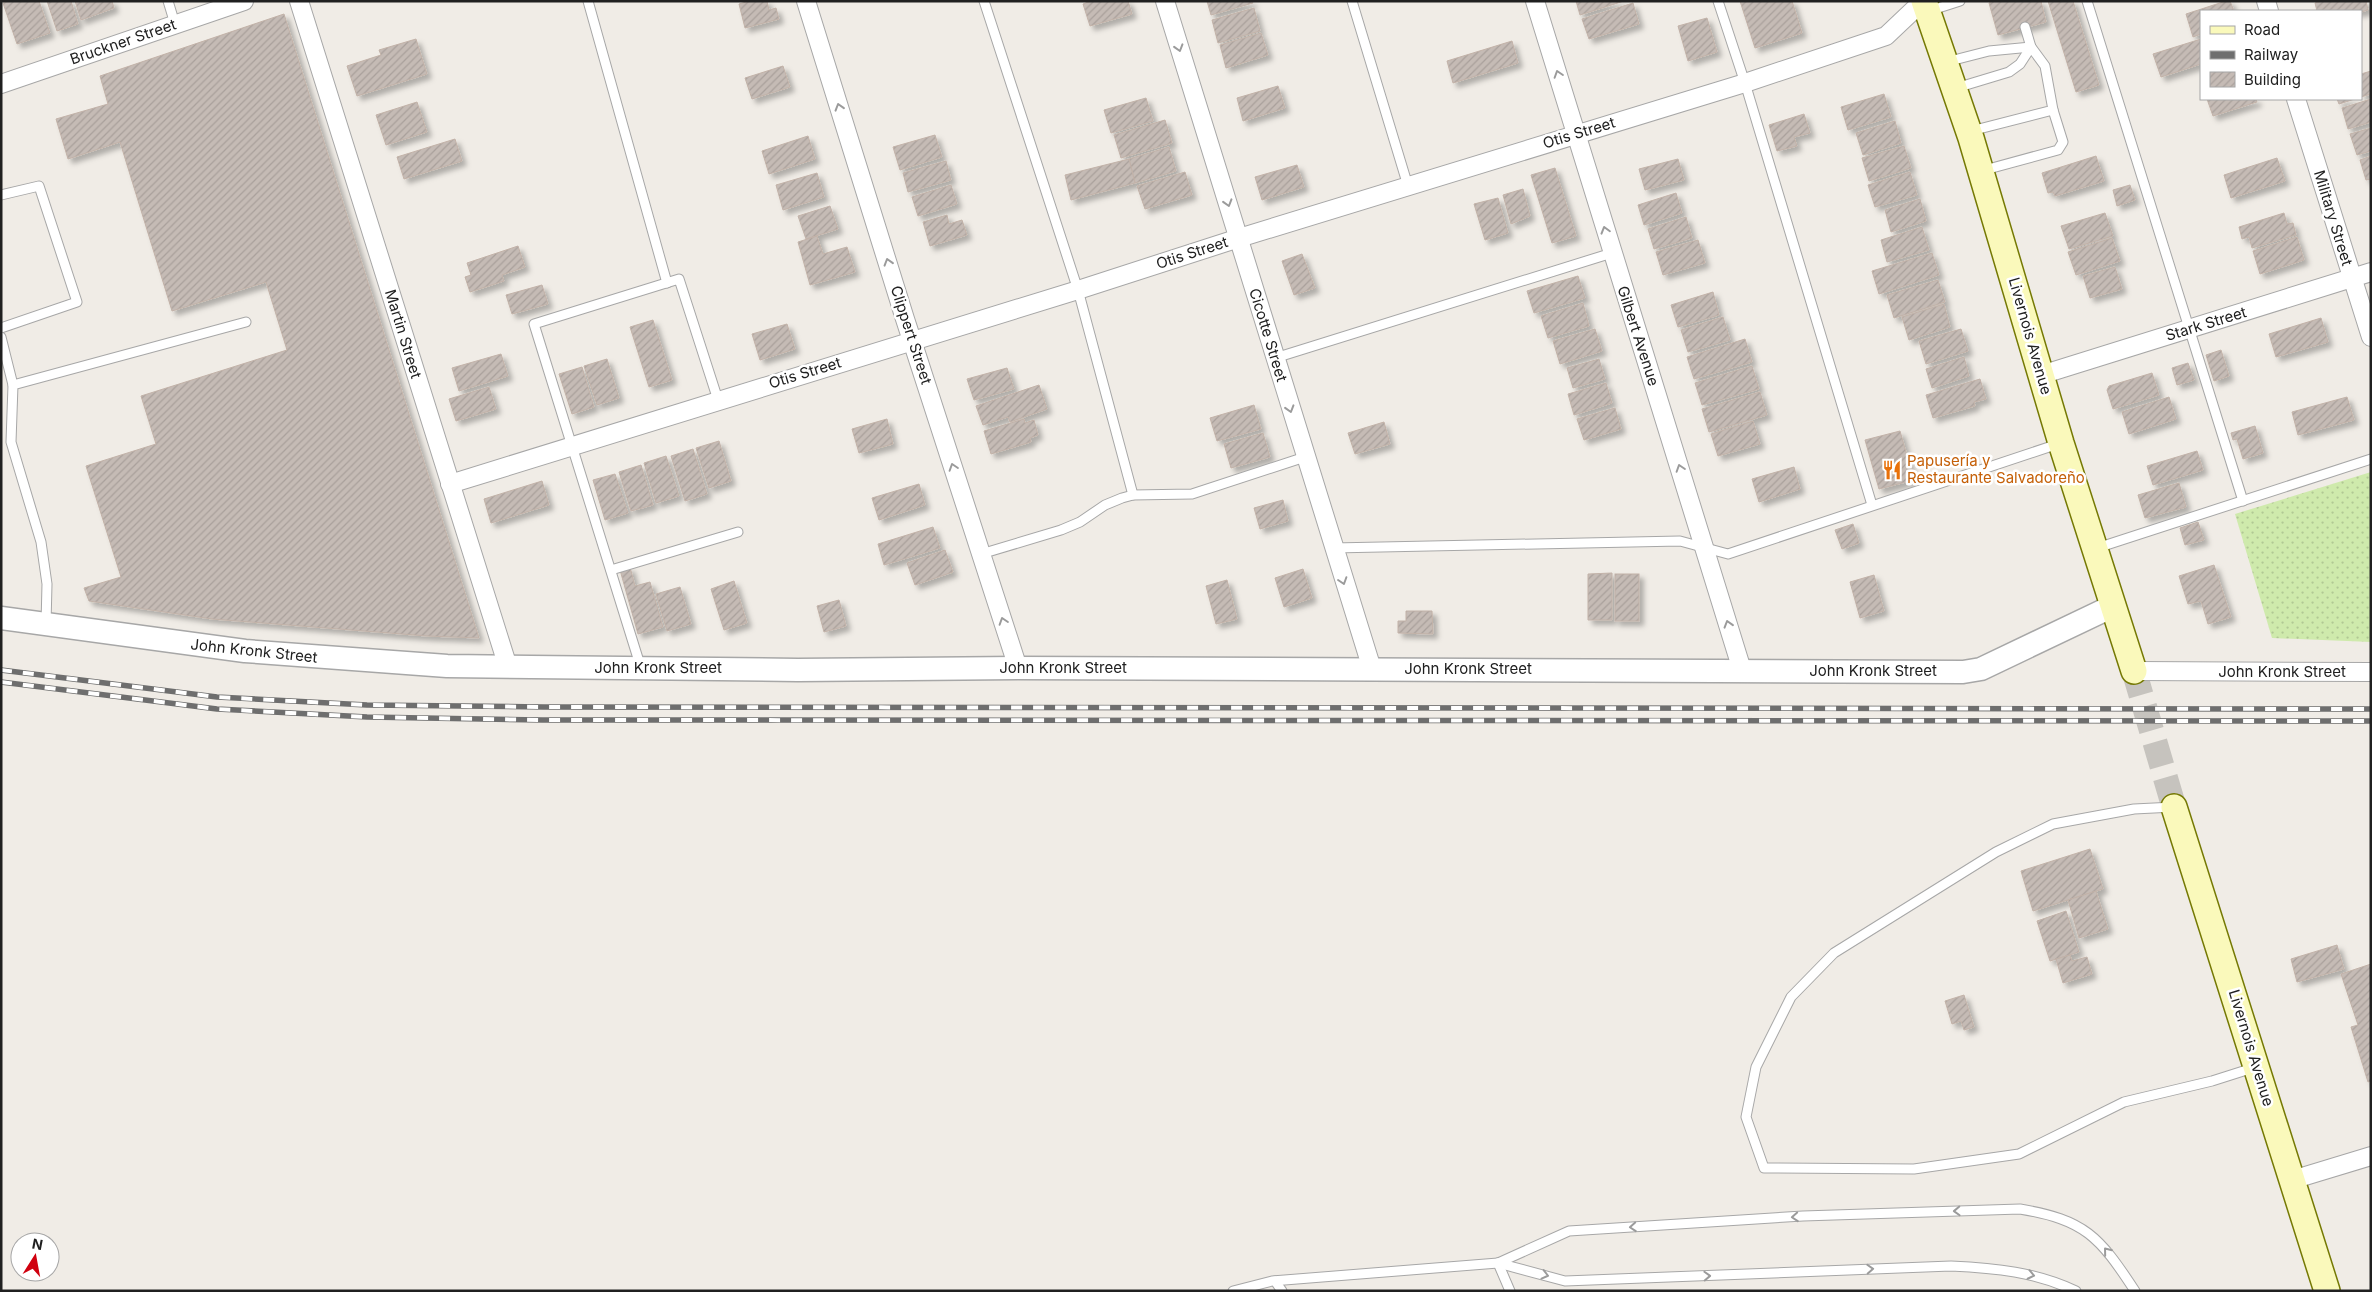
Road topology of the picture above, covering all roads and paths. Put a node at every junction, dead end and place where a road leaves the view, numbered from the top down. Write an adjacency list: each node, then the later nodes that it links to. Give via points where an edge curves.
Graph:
1 (168, 1): 14 (lane)
2 (244, 1): 14 (street, Bruckner Street)
3 (299, 1): 50 (street, Martin Street)
4 (588, 1): 32 (lane)
5 (806, 1): 39 (street, Clippert Street, one-way to 5)
6 (984, 1): 33 (lane)
7 (1165, 1): 28 (street, Cicotte Street, one-way to 28)
8 (1352, 1): 26 (lane)
9 (1535, 1): 24 (street, Gilbert Avenue, one-way to 9)
10 (1718, 1): 18 (lane)
11 (1960, 1): 13 (lane)
12 (2087, 1): 36 (lane)
13 (1925, 5): 17 (main road, Livernois Avenue); 18 (street, Otis Street, via 1886,36)
14 (176, 24): 19 (street, Bruckner Street)
15 (2026, 27): 16 (lane)
16 (2032, 47): 17 (lane, via 1989,51); 20 (lane, via 2020,64 2009,72); 22 (lane, via 2045,66)
17 (1945, 62): 20 (main road, Livernois Avenue)
18 (1745, 83): 24 (street, Otis Street); 53 (lane)
19 (1, 84)
20 (1954, 88): 23 (main road, Livernois Avenue)
21 (2296, 100): 31 (street, Military Street)
22 (2053, 110): 23 (lane); 25 (lane, via 2062,142 2058,150)
23 (1969, 132): 25 (main road, Livernois Avenue)
24 (1578, 134): 26 (street, Otis Street); 29 (street, Gilbert Avenue, one-way to 24)
25 (1981, 171): 41 (main road, Livernois Avenue)
26 (1408, 186): 28 (street, Otis Street)
27 (1, 196): 35 (lane, via 39,186 77,302)
28 (1239, 238): 33 (street, Otis Street); 40 (street, Cicotte Street)
29 (1612, 253): 40 (lane); 55 (street, Gilbert Avenue, one-way to 29)
30 (2371, 272): 31 (street, Stark Street)
31 (2352, 278): 36 (street, Stark Street); 38 (street, Military Street)
32 (667, 283): 43 (lane, via 679,279); 47 (lane, via 534,324)
33 (1078, 290): 39 (street, Otis Street); 51 (lane)
34 (246, 322): 42 (lane)
35 (1, 328)
36 (2190, 329): 41 (street, Stark Street); 52 (lane)
37 (1, 337): 42 (lane)
38 (2371, 337)
39 (912, 340): 43 (street, Otis Street); 58 (street, Clippert Street, one-way to 39)
40 (1275, 358): 48 (street, Cicotte Street, one-way to 48)
41 (2041, 375): 45 (main road, Livernois Avenue)
42 (13, 385): 44 (lane)
43 (718, 400): 47 (street, Otis Street)
44 (11, 442): 46 (lane); 62 (lane, via 41,542 47,584)
45 (2061, 442): 53 (lane); 57 (main road, Livernois Avenue)
46 (1, 443)
47 (572, 445): 50 (street, Otis Street); 59 (lane)
48 (1305, 457): 51 (lane, via 1192,494); 56 (street, Cicotte Street)
49 (2371, 459): 52 (lane)
50 (450, 484): 63 (street, Martin Street)
51 (1133, 495): 58 (lane, via 1105,505 1061,530)
52 (2243, 500): 57 (lane)
53 (1872, 505): 55 (lane, via 1728,554)
54 (738, 532): 59 (lane)
55 (1705, 547): 56 (lane, via 1680,541); 67 (street, Gilbert Avenue, one-way to 55)
56 (1333, 548): 66 (street, Cicotte Street, one-way to 66)
57 (2095, 549): 60 (main road, Livernois Avenue)
58 (981, 554): 65 (street, Clippert Street, one-way to 58)
59 (611, 570): 64 (lane)
60 (2113, 606): 67 (street, John Kronk Street, via 1981,668 1963,672); 68 (main road, Livernois Avenue)
61 (1, 618): 62 (street, John Kronk Street)
62 (46, 625): 63 (street, John Kronk Street, via 255,652)
63 (508, 667): 64 (street, John Kronk Street)
64 (641, 668): 65 (street, John Kronk Street)
65 (1018, 668): 66 (street, John Kronk Street)
66 (1372, 669): 67 (street, John Kronk Street)
67 (1742, 670)
68 (2134, 671): 69 (street, John Kronk Street)
69 (2371, 672)
70 (2174, 806): 71 (main road, Livernois Avenue); 71 (lane, via 2134,809 2053,824 1996,852 1834,953 1791,996 1756,1067 1746,1117 1764,1168 1914,1169 2019,1154 2124,1102 2212,1082)
71 (2257, 1066): 73 (main road, Livernois Avenue)
72 (2371, 1156): 73 (street)
73 (2292, 1180): 81 (main road, Livernois Avenue)
74 (1498, 1263): 75 (lane); 78 (lane); 79 (lane, one-way to 79, via 1565,1280 1950,1266 2002,1269 2033,1275 2054,1280); 80 (lane, one-way to 74, via 2097,1239 2077,1224 2052,1214 2020,1209 1803,1216 1569,1231)
75 (1276, 1281): 76 (lane); 77 (lane)
76 (1233, 1291)
77 (1282, 1291)
78 (1510, 1291)
79 (2076, 1291)
80 (2135, 1291)
81 (2326, 1291)

